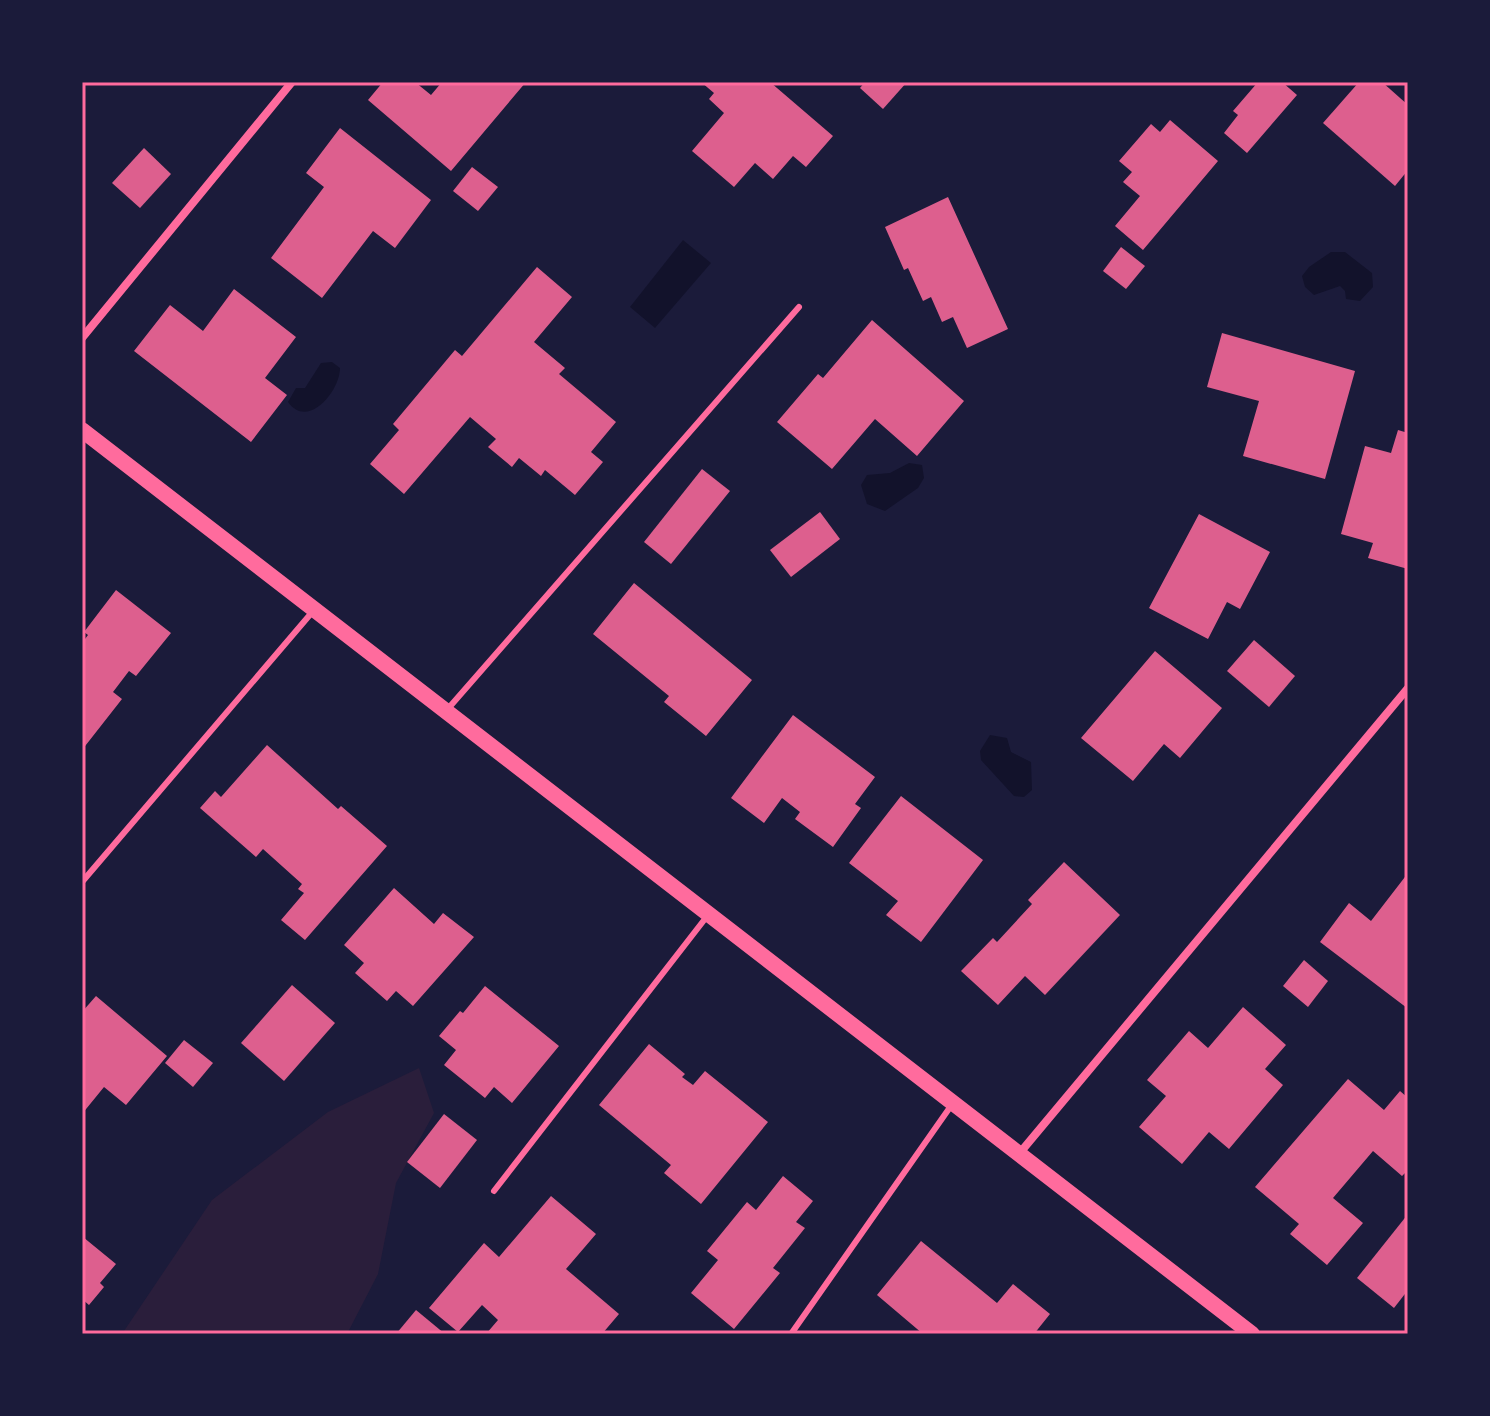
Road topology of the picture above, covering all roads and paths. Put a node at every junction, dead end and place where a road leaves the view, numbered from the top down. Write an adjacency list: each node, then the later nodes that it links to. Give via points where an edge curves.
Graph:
1 (292, 82): 3 (street)
2 (799, 307): 7 (lane)
3 (82, 338)
4 (82, 430): 5 (main road)
5 (314, 610): 7 (main road); 8 (lane)
6 (1408, 688): 11 (street)
7 (446, 711): 9 (main road)
8 (82, 882)
9 (708, 915): 10 (main road); 12 (lane)
10 (953, 1103): 11 (main road); 13 (lane)
11 (1019, 1154): 14 (main road)
12 (494, 1191)
13 (791, 1334)
14 (1252, 1334)

